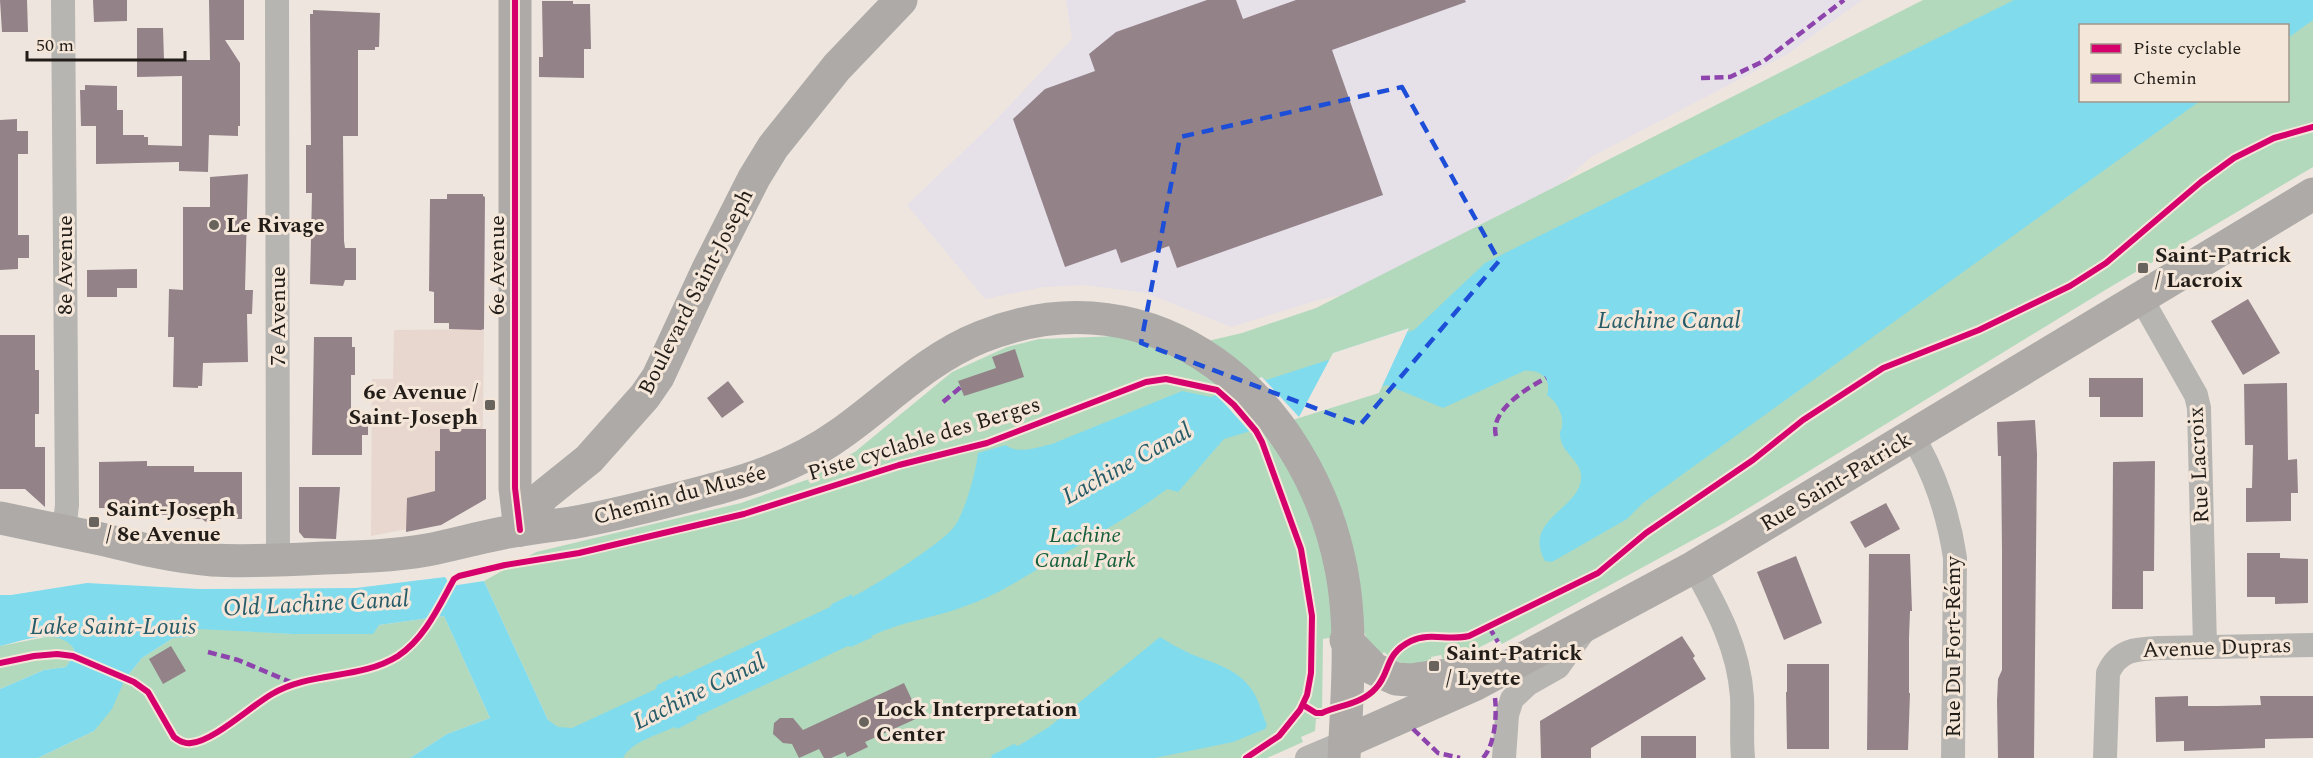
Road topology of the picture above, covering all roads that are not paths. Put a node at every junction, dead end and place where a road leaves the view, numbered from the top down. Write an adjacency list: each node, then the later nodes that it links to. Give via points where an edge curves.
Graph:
1 (63, 0): 10 (street, 8e Avenue, via 67,493)
2 (277, 0): 11 (street, 7e Avenue)
3 (515, 0): 9 (street, 6e Avenue, via 514,488)
4 (901, 0): 9 (street, Boulevard Saint-Joseph, via 837,67 773,147 645,396 589,459 543,496)
5 (2313, 194): 6 (street, Rue Saint-Patrick)
6 (2141, 298): 7 (street, Rue Saint-Patrick); 15 (street, Rue Lacroix, via 2196,395 2199,408)
7 (1912, 436): 12 (street, Rue Saint-Patrick); 21 (street, Rue Du Fort-Rémy, via 1928,464 1949,526 1955,558)
8 (0, 518): 10 (street)
9 (520, 530): 11 (street, via 402,553); 13 (street, Chemin du Musée, via 620,512 769,473 840,434 942,356 985,335 1015,326 1077,318 1110,321 1138,326 1194,349 1242,384 1277,424 1307,473 1328,521 1342,577)
10 (64, 531): 11 (street, via 174,555)
11 (278, 560)
12 (1694, 567): 16 (street, Rue Saint-Patrick, via 1589,624); 20 (street, via 1731,641 1742,690)
13 (1346, 640): 16 (street, via 1387,677 1403,681 1438,676); 17 (street, Chemin du Musée)
14 (2313, 645): 15 (street, Avenue Dupras)
15 (2205, 646): 22 (street, Avenue Dupras, via 2139,649 2114,660 2107,683)
16 (1505, 686): 17 (street, Rue Saint-Patrick, via 1434,704); 19 (street)
17 (1344, 750): 18 (street)
18 (1307, 758)
19 (1503, 758)
20 (1743, 758)
21 (1953, 758)
22 (2105, 758)

